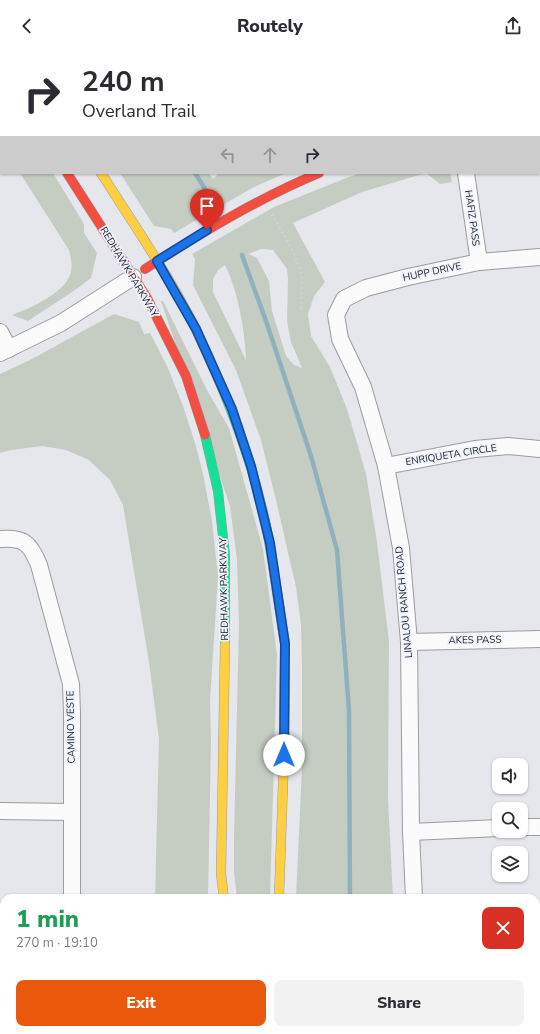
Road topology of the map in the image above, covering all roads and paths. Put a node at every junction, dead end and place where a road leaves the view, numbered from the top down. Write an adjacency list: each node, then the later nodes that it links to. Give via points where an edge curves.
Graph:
1 (69, 174): 9 (main road, REDHAWK PARKWAY)
2 (102, 174): 7 (main road)
3 (316, 174): 7 (main road, via 256,201)
4 (466, 174): 8 (street, HAFIZ PASS)
5 (271, 212): 10 (path, via 293,251 302,275)
6 (540, 257): 8 (street, HUPP DRIVE)
7 (157, 261): 9 (main road); 27 (main road, via 196,329 232,409 251,466 270,543 285,644)
8 (479, 262): 11 (street, HUPP DRIVE, via 366,288 344,299)
9 (133, 277): 13 (street, via 61,324); 26 (main road, REDHAWK PARKWAY, via 147,298 186,376 204,430 218,491 225,555 226,617)
10 (301, 311)
11 (336, 315): 15 (street, LINALOU RANCH ROAD, via 340,339 363,387)
12 (0, 332): 13 (street)
13 (4, 351)
14 (540, 449): 15 (street, ENRIQUETA CIRCLE, via 508,446 475,449)
15 (386, 466): 18 (street, LINALOU RANCH ROAD, via 401,548)
16 (0, 540): 20 (street, CAMINO VESTE, via 12,538 24,541 33,551 71,684)
17 (540, 639): 18 (street, AKES PASS)
18 (409, 642): 24 (street, LINALOU RANCH ROAD)
19 (0, 811): 20 (street)
20 (71, 812): 25 (street, CAMINO VESTE)
21 (540, 827): 23 (street)
22 (492, 828): 24 (street)
23 (528, 828)
24 (410, 832): 28 (street, LINALOU RANCH ROAD)
25 (72, 894)
26 (224, 894)
27 (279, 894)
28 (414, 894)

